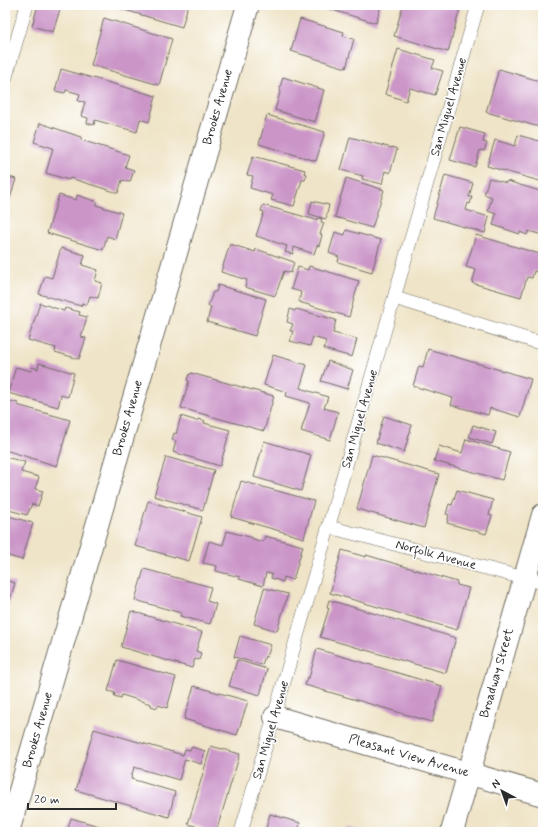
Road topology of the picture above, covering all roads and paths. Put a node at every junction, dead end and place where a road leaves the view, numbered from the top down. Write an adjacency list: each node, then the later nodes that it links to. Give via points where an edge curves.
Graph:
1 (27, 5): 4 (lane)
2 (248, 5): 13 (street, Brooks Avenue)
3 (478, 5): 5 (lane, San Miguel Avenue)
4 (5, 80)
5 (395, 298): 6 (lane); 8 (lane, San Miguel Avenue)
6 (543, 344)
7 (543, 515): 9 (street, Broadway Street)
8 (329, 527): 9 (lane, Norfolk Avenue); 10 (lane, San Miguel Avenue)
9 (534, 580): 11 (street, Broadway Street)
10 (274, 718): 11 (street, Pleasant View Avenue); 14 (lane, San Miguel Avenue)
11 (468, 774): 12 (street, Pleasant View Avenue); 15 (street, Broadway Street)
12 (543, 795)
13 (8, 832)
14 (241, 832)
15 (452, 832)

